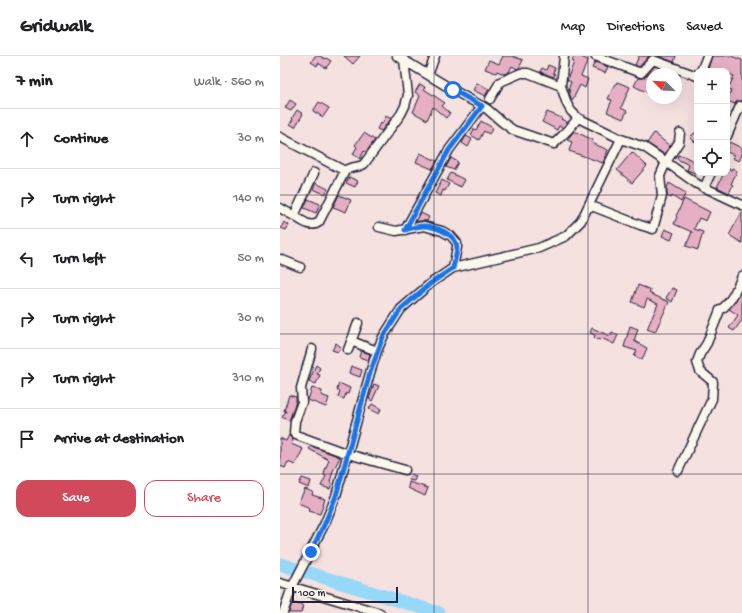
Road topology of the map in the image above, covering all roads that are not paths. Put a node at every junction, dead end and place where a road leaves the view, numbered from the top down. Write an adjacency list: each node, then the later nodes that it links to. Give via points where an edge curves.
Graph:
1 (436, 56): 7 (street)
2 (564, 56): 9 (street)
3 (595, 56): 8 (street, via 642,73 653,60)
4 (707, 56): 6 (street)
5 (401, 58): 7 (street); 19 (street, via 408,95 401,114 364,164 349,167)
6 (702, 68)
7 (428, 75): 11 (street)
8 (694, 75)
9 (561, 86): 10 (street, via 528,73 521,73 500,82); 13 (street, via 567,104)
10 (490, 99)
11 (482, 106): 13 (street, via 513,130 554,144); 28 (street, via 449,150)
12 (740, 106): 14 (street)
13 (578, 118): 17 (street)
14 (730, 129)
15 (680, 133): 18 (street, via 678,142)
16 (280, 137): 19 (street)
17 (621, 139): 18 (street, via 644,147); 23 (street)
18 (666, 162): 22 (street); 23 (street, via 660,176 662,196 653,229)
19 (345, 171): 26 (street, via 319,222 310,225)
20 (314, 173): 26 (street)
21 (709, 176): 22 (street)
22 (704, 188): 24 (street)
23 (589, 205): 31 (street, via 581,221 566,236 551,244)
24 (742, 205)
25 (280, 208): 26 (street)
26 (294, 216)
27 (379, 227): 28 (street, via 396,231)
28 (405, 230): 31 (street, via 424,226 452,236 457,243)
29 (280, 258): 30 (street)
30 (300, 267)
31 (453, 268): 37 (street, via 401,309)
32 (742, 278): 40 (street, via 730,300 720,310 708,343 697,362 700,371 713,382 712,399)
33 (358, 323): 34 (street)
34 (351, 341): 36 (street); 37 (street)
35 (312, 349): 38 (street, via 301,388 302,402 295,421 294,433)
36 (348, 350)
37 (377, 351): 38 (street)
38 (348, 454): 39 (street); 42 (street, via 325,523)
39 (405, 470)
40 (678, 471)
41 (280, 583): 42 (street)
42 (293, 586): 43 (street); 44 (street)
43 (283, 613)
44 (380, 613)

